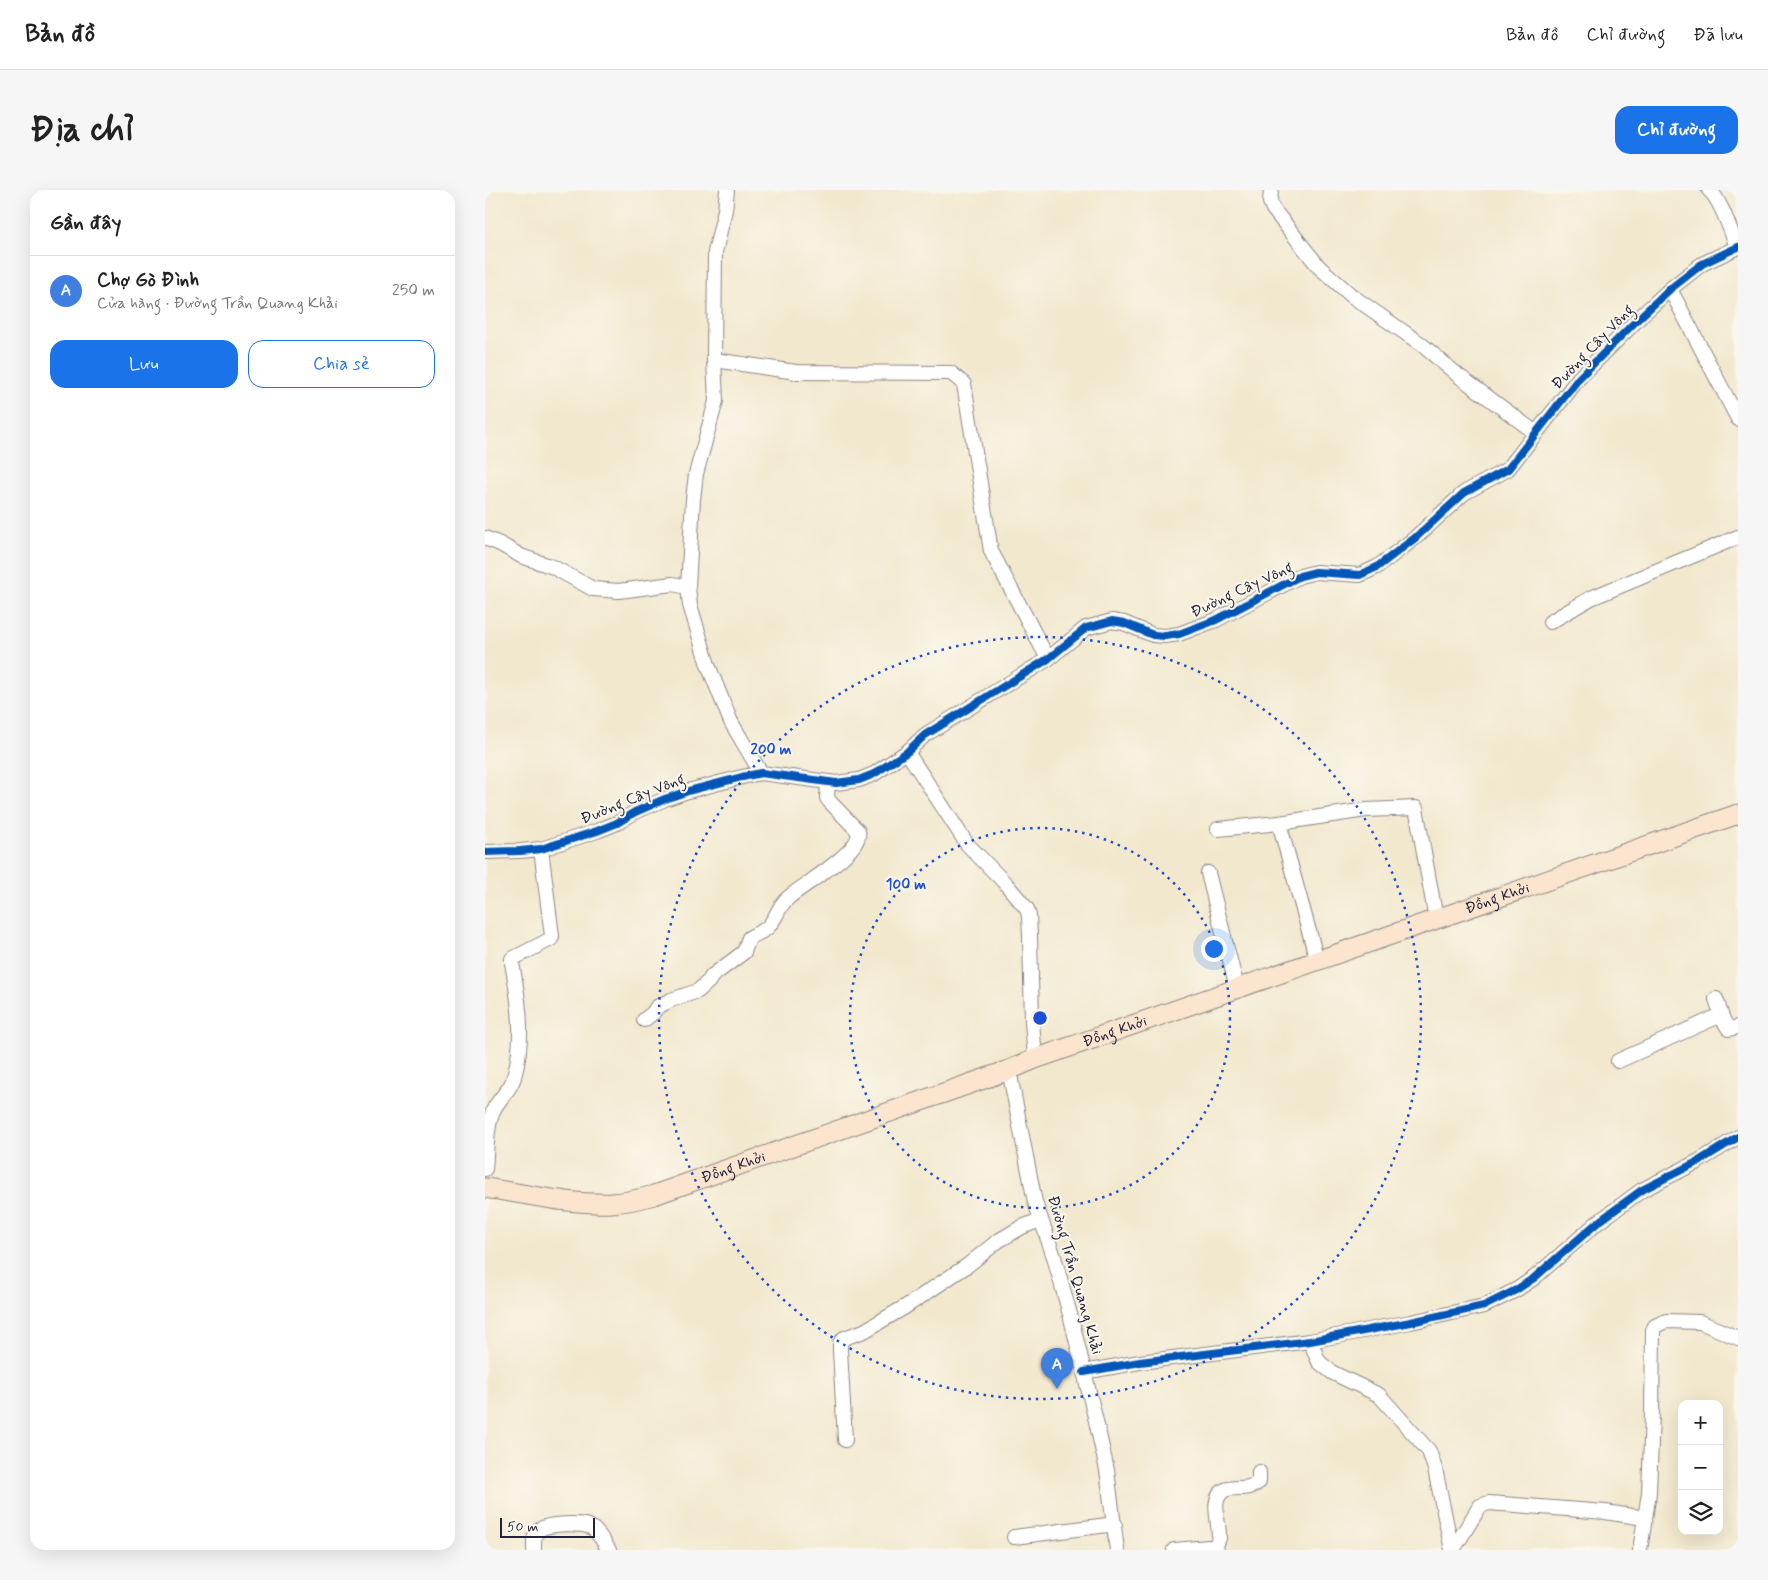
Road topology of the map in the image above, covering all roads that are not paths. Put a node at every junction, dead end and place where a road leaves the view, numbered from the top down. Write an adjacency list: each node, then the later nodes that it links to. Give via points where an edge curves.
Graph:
1 (727, 190): 6 (street, via 715,252)
2 (1271, 190): 8 (street, via 1273,209 1319,267 1352,296 1415,339)
3 (1713, 191): 4 (street)
4 (1738, 247): 5 (street, Đường Cây Vông, via 1703,264)
5 (1669, 289): 7 (street); 8 (street, Đường Cây Vông, via 1579,378)
6 (715, 360): 11 (street, via 716,401 696,474); 13 (street, via 796,372 951,373 964,384 991,551)
7 (1738, 419)
8 (1536, 433): 13 (street, Đường Cây Vông, via 1508,469 1464,493 1415,538 1377,567 1360,575 1315,572 1300,576 1216,620 1179,634 1153,635 1112,621 1099,624 1087,628)
9 (1738, 537): 12 (street, via 1591,598)
10 (485, 538): 11 (street, via 521,556 553,566 593,589 619,591 672,584)
11 (688, 586): 15 (street, via 690,605 708,665 731,722)
12 (1550, 622)
13 (1048, 659): 14 (street, Đường Cây Vông, via 931,731)
14 (907, 752): 16 (street, Đường Cây Vông, via 859,780); 30 (street, via 963,838 1027,909)
15 (761, 773): 16 (street, Đường Cây Vông); 20 (street, Đường Cây Vông, via 680,794 597,831)
16 (828, 782): 28 (street, via 827,798 858,831 858,840 852,848 788,897 779,906 769,926 749,938 744,952 736,960 698,990 657,1007)
17 (1738, 814): 23 (main road, Đồng Khởi)
18 (1279, 823): 19 (street); 23 (street, via 1366,810 1416,808); 24 (street)
19 (1218, 828)
20 (541, 848): 21 (street, Đường Cây Vông); 34 (street, via 552,936 512,959 519,1008 519,1055 510,1088 499,1100 492,1116)
21 (485, 852)
22 (1208, 873): 25 (street)
23 (1436, 919): 24 (main road, Đồng Khởi)
24 (1317, 960): 25 (main road, Đồng Khởi)
25 (1237, 988): 30 (main road, Đồng Khởi)
26 (1716, 999): 27 (street)
27 (1721, 1015): 29 (street, via 1729,1029); 31 (street)
28 (644, 1020)
29 (1738, 1028)
30 (1035, 1058): 32 (main road, Đồng Khởi)
31 (1618, 1062)
32 (1009, 1070): 35 (main road, Đồng Khởi, via 629,1201 557,1200); 36 (street, Đường Trần Quang Khải)
33 (1738, 1137): 38 (street, via 1635,1195 1534,1278 1501,1298 1464,1311)
34 (485, 1169)
35 (485, 1188)
36 (1040, 1220): 39 (street, Đường Trần Quang Khải, via 1058,1271); 40 (street, via 998,1241 905,1307 864,1331 844,1338 840,1350)
37 (1738, 1338): 42 (street, via 1700,1322 1666,1321 1655,1326)
38 (1309, 1340): 39 (street); 50 (street, via 1319,1362 1333,1373 1379,1395 1429,1451)
39 (1084, 1372): 43 (street, Đường Trần Quang Khải, via 1107,1470)
40 (845, 1440)
41 (1259, 1472): 49 (street, via 1259,1482 1254,1486 1226,1489 1219,1494)
42 (1645, 1518): 50 (street, via 1489,1502 1480,1506); 51 (street)
43 (1115, 1524): 44 (street); 47 (street, Đường Trần Quang Khải)
44 (1013, 1537)
45 (534, 1550): 46 (street, via 537,1532 541,1527 550,1525 587,1525 593,1528)
46 (609, 1550)
47 (1117, 1550)
48 (1174, 1550): 49 (street, via 1209,1547)
49 (1216, 1550)
50 (1452, 1550)
51 (1640, 1550)

